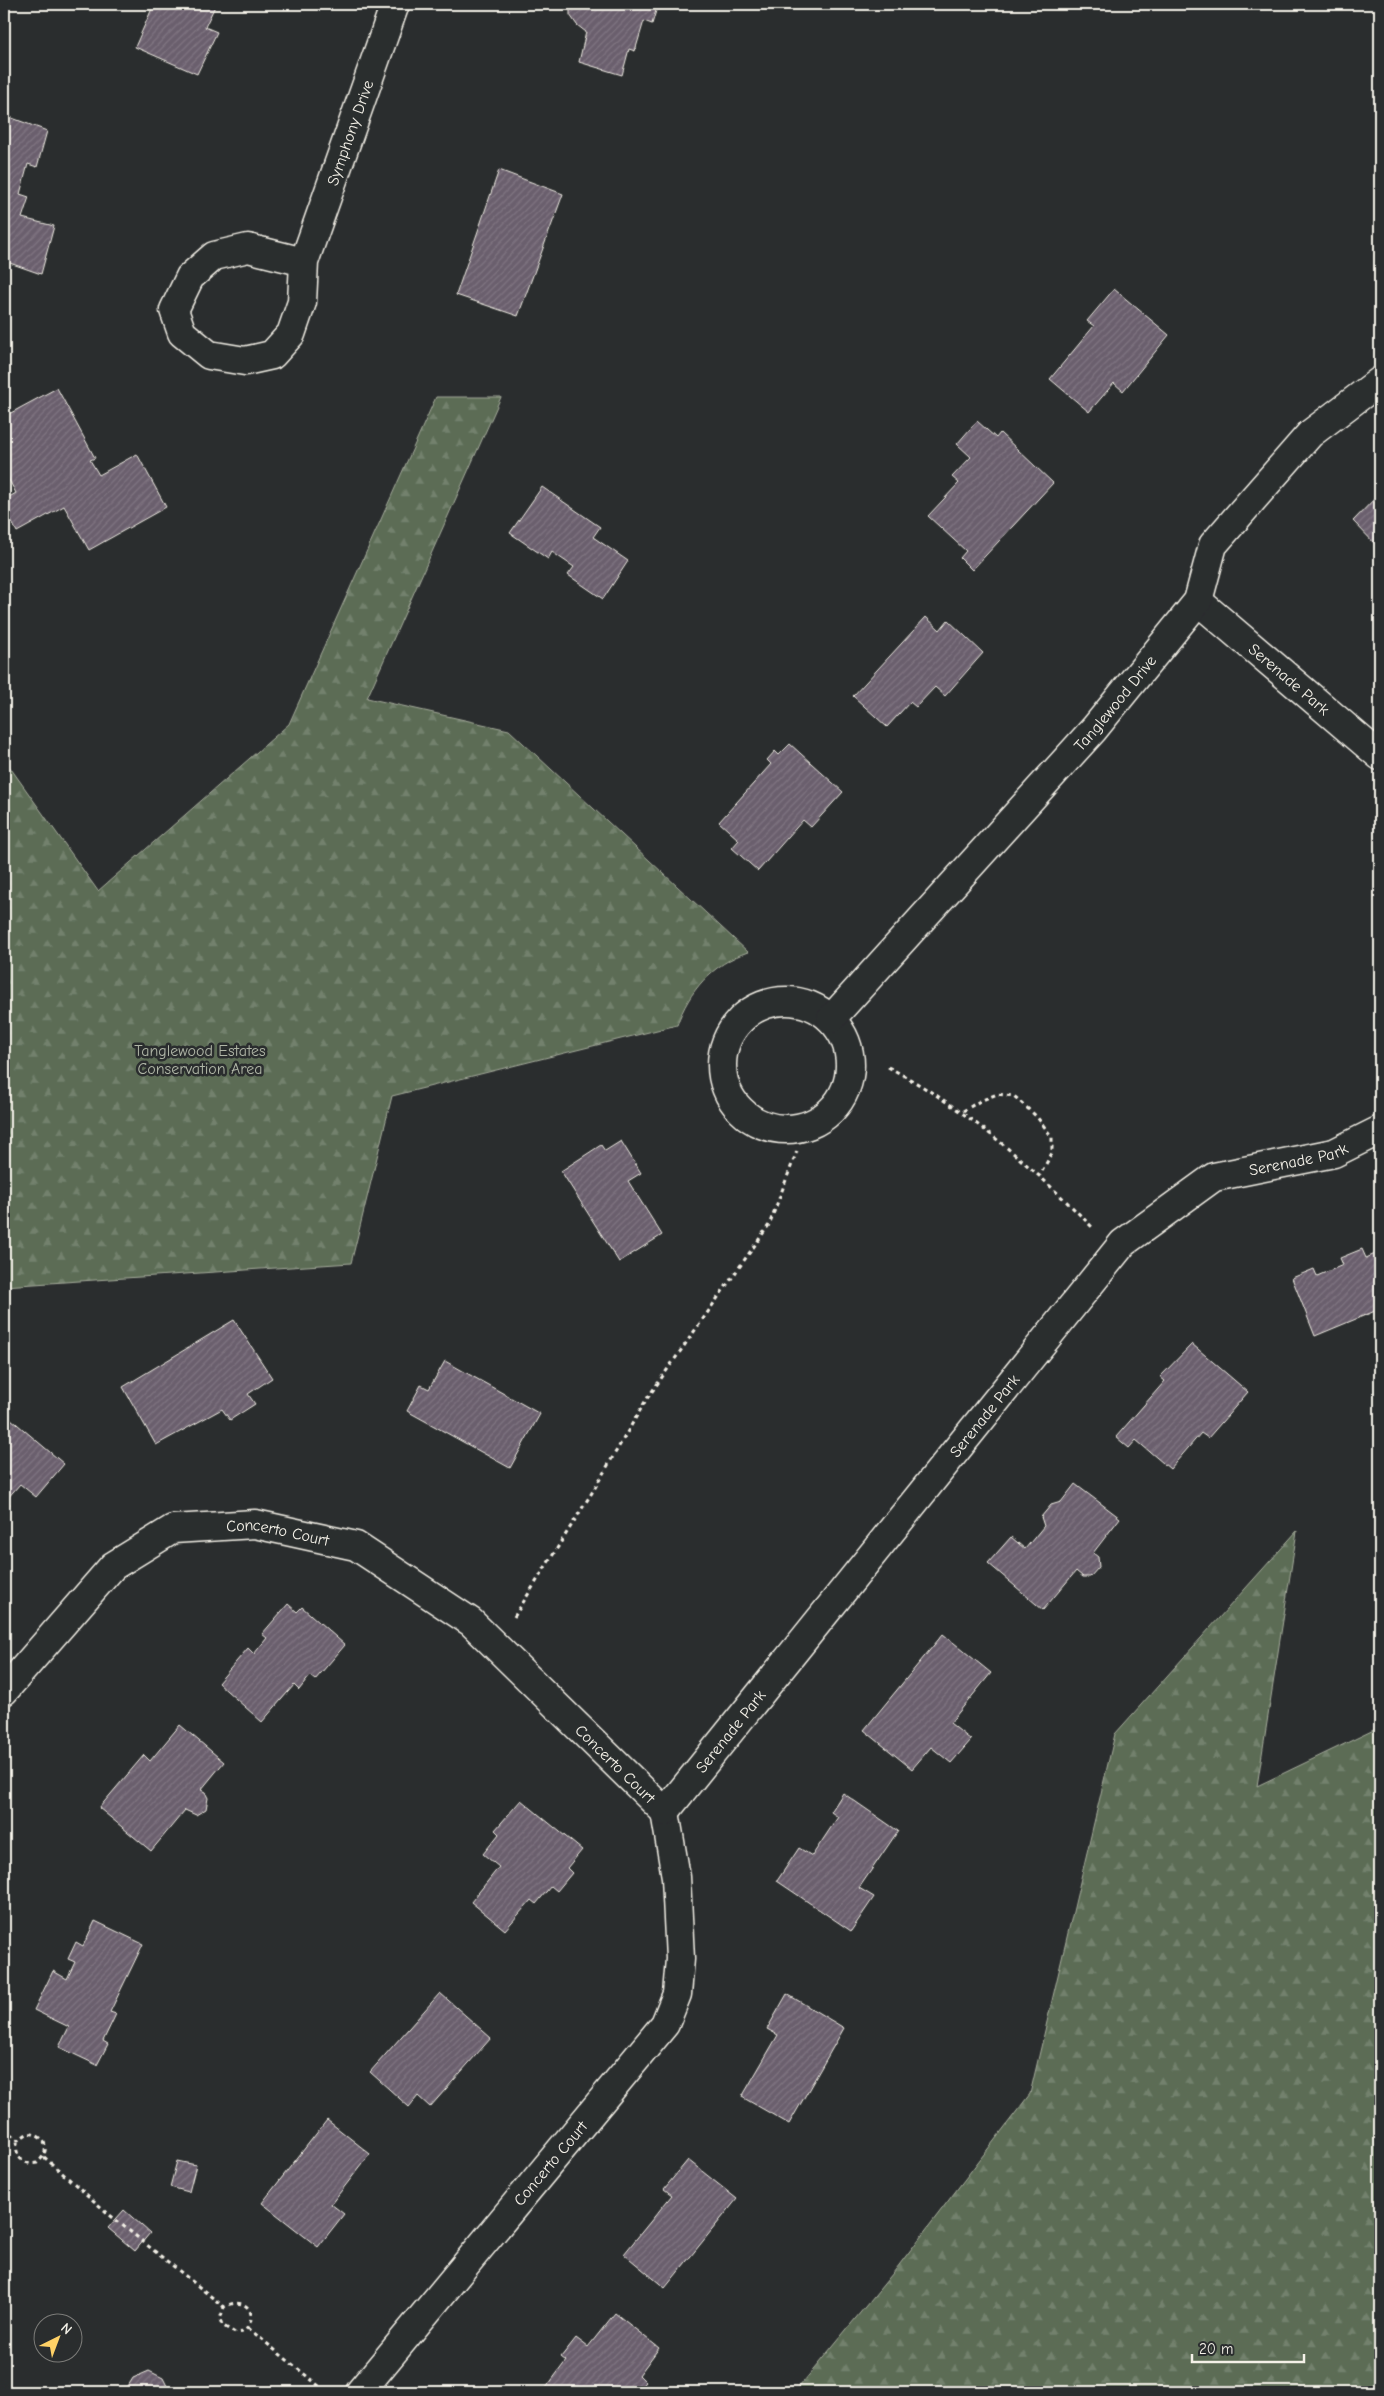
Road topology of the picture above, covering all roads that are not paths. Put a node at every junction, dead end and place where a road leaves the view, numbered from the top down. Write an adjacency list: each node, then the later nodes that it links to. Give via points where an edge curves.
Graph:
1 (395, 4): 2 (street, Symphony Drive)
2 (304, 262): 2 (street, Symphony Drive, via 302,302 291,334 272,355 245,361 209,354 182,333 174,310 190,277 214,256 248,248)
3 (1380, 381): 4 (street, Tanglewood Drive, via 1310,434 1213,545)
4 (1198, 602): 5 (street, Serenade Park); 6 (street, Tanglewood Drive, via 1094,729)
5 (1380, 756)
6 (831, 1019): 6 (street, via 804,1003 789,1001 773,1002 745,1015 725,1044 722,1062 723,1079 742,1112 758,1123 791,1128 816,1122 832,1110 844,1094 850,1074 845,1042)
7 (1380, 1130): 9 (street, Serenade Park, via 1334,1152 1214,1177 1123,1243)
8 (4, 1691): 9 (street, Concerto Court, via 114,1566 173,1530 254,1524 356,1546 471,1622)
9 (665, 1812): 10 (street, Concerto Court, via 676,1877 680,1959 677,1994 665,2024)
10 (360, 2392)

